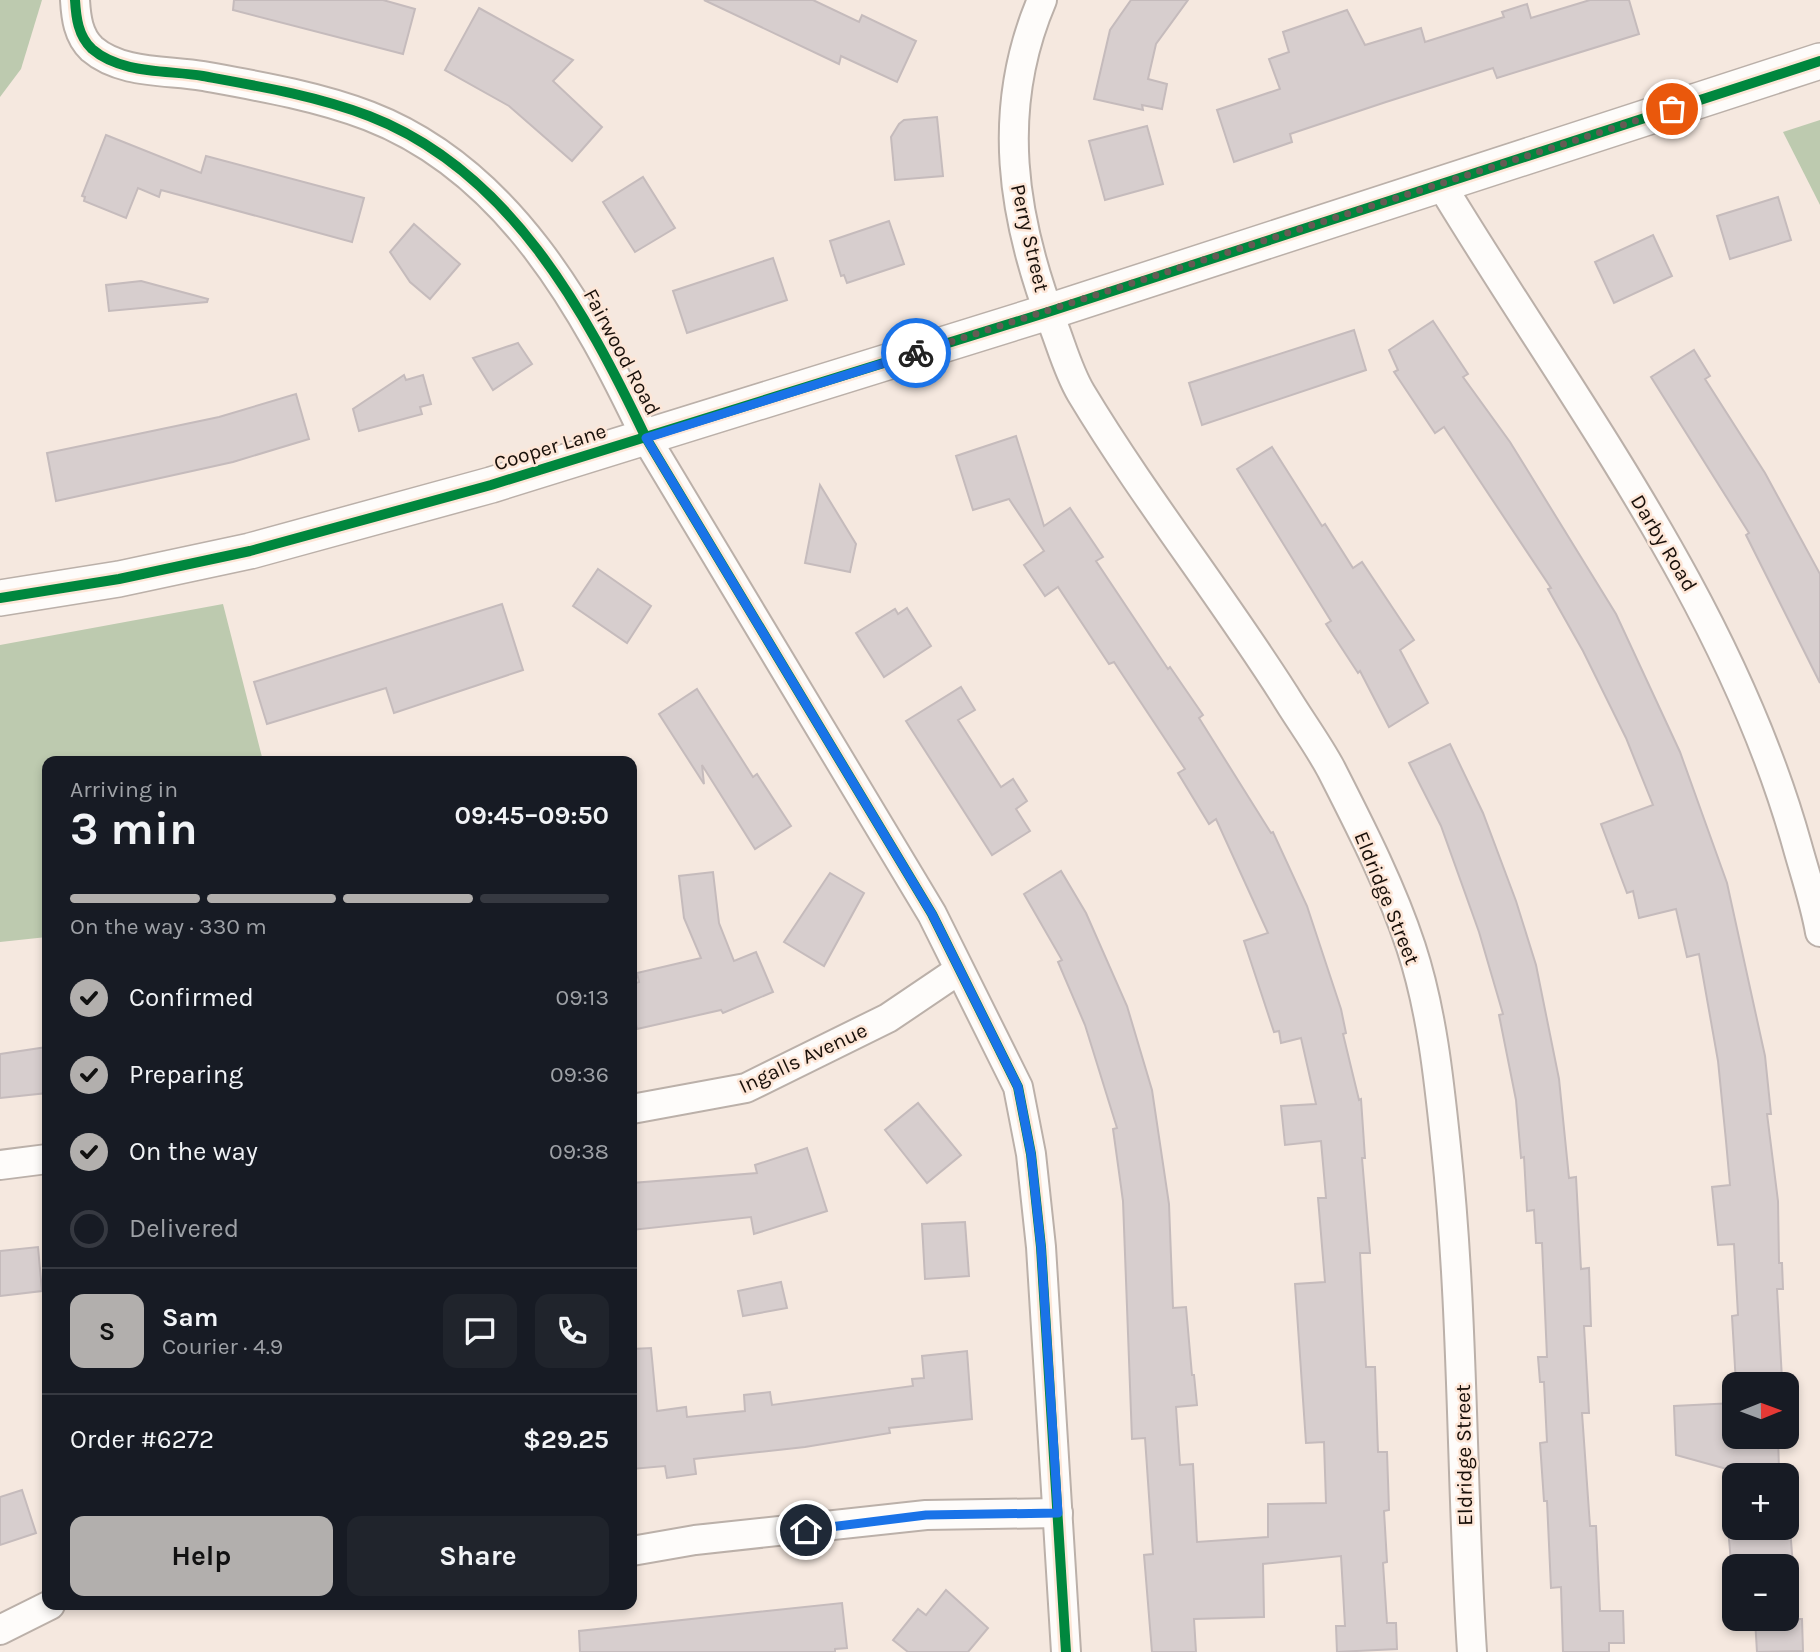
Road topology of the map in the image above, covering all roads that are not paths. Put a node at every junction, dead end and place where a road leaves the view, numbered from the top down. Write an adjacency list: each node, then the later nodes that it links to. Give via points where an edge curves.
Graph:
1 (75, 0): 6 (street, Fairwood Road, via 76,24 90,48 120,65 281,92 369,116 429,146 505,209 558,275 610,363)
2 (1032, 3): 5 (street, Perry Street, via 1013,99 1015,173 1026,240)
3 (1820, 61): 4 (street, Cooper Lane)
4 (1442, 186): 5 (street, Cooper Lane); 8 (street, Darby Road, via 1641,502 1702,608 1751,708 1786,806)
5 (1048, 312): 6 (street, Cooper Lane); 18 (street, Eldridge Street, via 1078,388 1258,653 1328,765 1411,947 1436,1052 1449,1177 1461,1342)
6 (646, 438): 7 (street, Cooper Lane, via 250,551); 9 (street, Fairwood Road, via 932,914)
7 (0, 598)
8 (1820, 932)
9 (959, 970): 10 (street, Ingalls Avenue, via 888,1018 746,1088); 13 (street, Fairwood Road, via 1018,1087 1031,1154)
10 (637, 1108)
11 (42, 1160): 12 (street)
12 (0, 1165)
13 (1058, 1513): 14 (street, via 926,1515); 17 (street, Fairwood Road)
14 (637, 1550)
15 (42, 1609): 16 (street)
16 (0, 1630)
17 (1066, 1652)
18 (1472, 1652)

